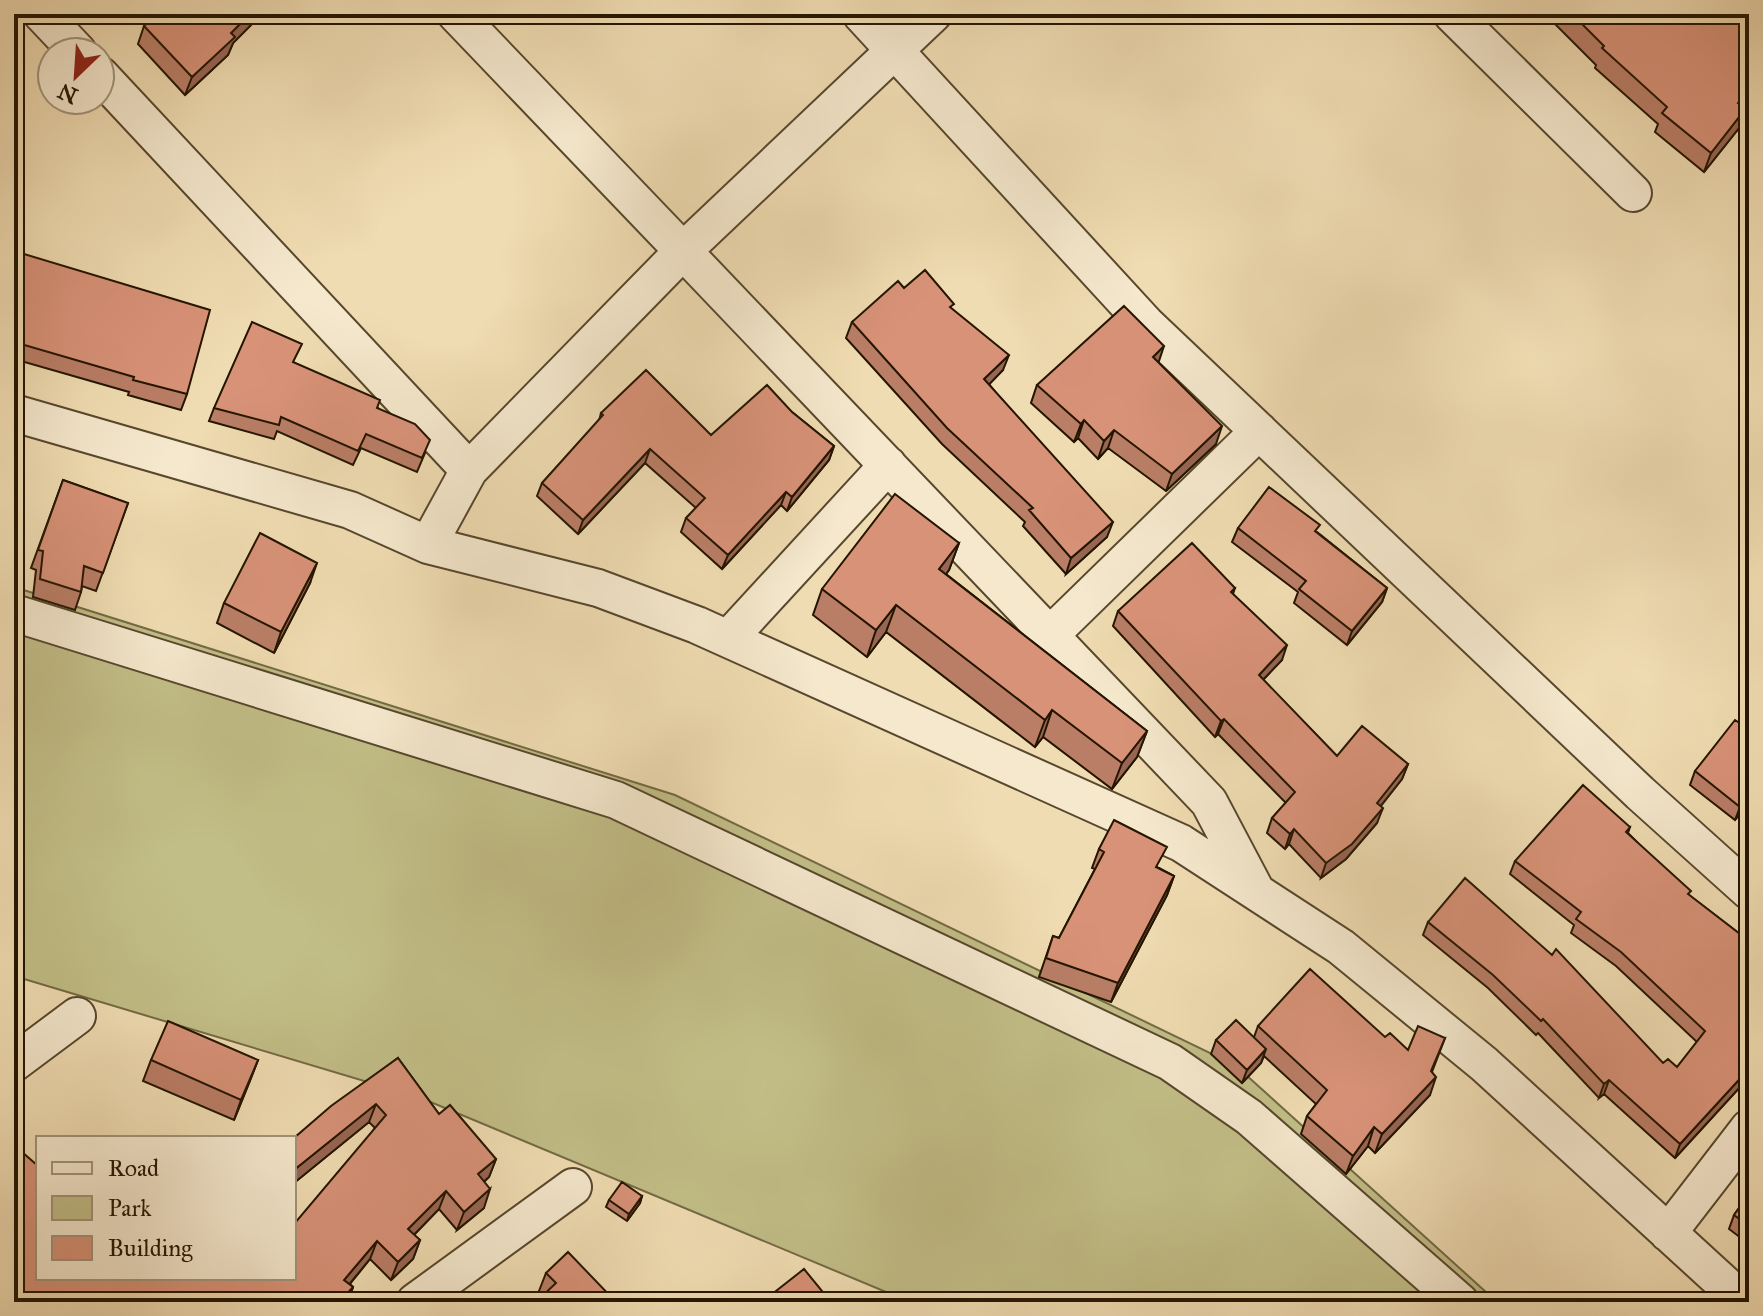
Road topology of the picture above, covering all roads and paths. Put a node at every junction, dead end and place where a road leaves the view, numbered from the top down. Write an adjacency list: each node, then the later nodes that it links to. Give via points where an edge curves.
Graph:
1 (42, 14): 6 (street)
2 (456, 14): 10 (street)
3 (861, 14): 7 (street)
4 (933, 14): 7 (street)
5 (1452, 14): 9 (street)
6 (63, 36)
7 (895, 50): 10 (street); 12 (street, via 1146,324)
8 (116, 92): 14 (street)
9 (1633, 193)
10 (683, 251): 13 (street); 14 (street)
11 (14, 413): 15 (street, via 350,510)
12 (1259, 431): 17 (street); 19 (street)
13 (888, 465): 17 (street); 18 (street)
14 (469, 470): 15 (street)
15 (428, 545): 18 (street, via 598,588)
16 (14, 613): 27 (street, via 616,800 1170,1062 1249,1117)
17 (1050, 635): 20 (street, via 1209,802)
18 (728, 639): 20 (street, via 1181,843)
19 (1742, 872)
20 (1257, 893): 25 (street, via 1341,947 1484,1064)
21 (77, 1016): 22 (street)
22 (14, 1063)
23 (1749, 1128): 25 (street)
24 (573, 1187): 26 (street)
25 (1668, 1233): 28 (street)
26 (415, 1302)
27 (1460, 1302)
28 (1744, 1302)

